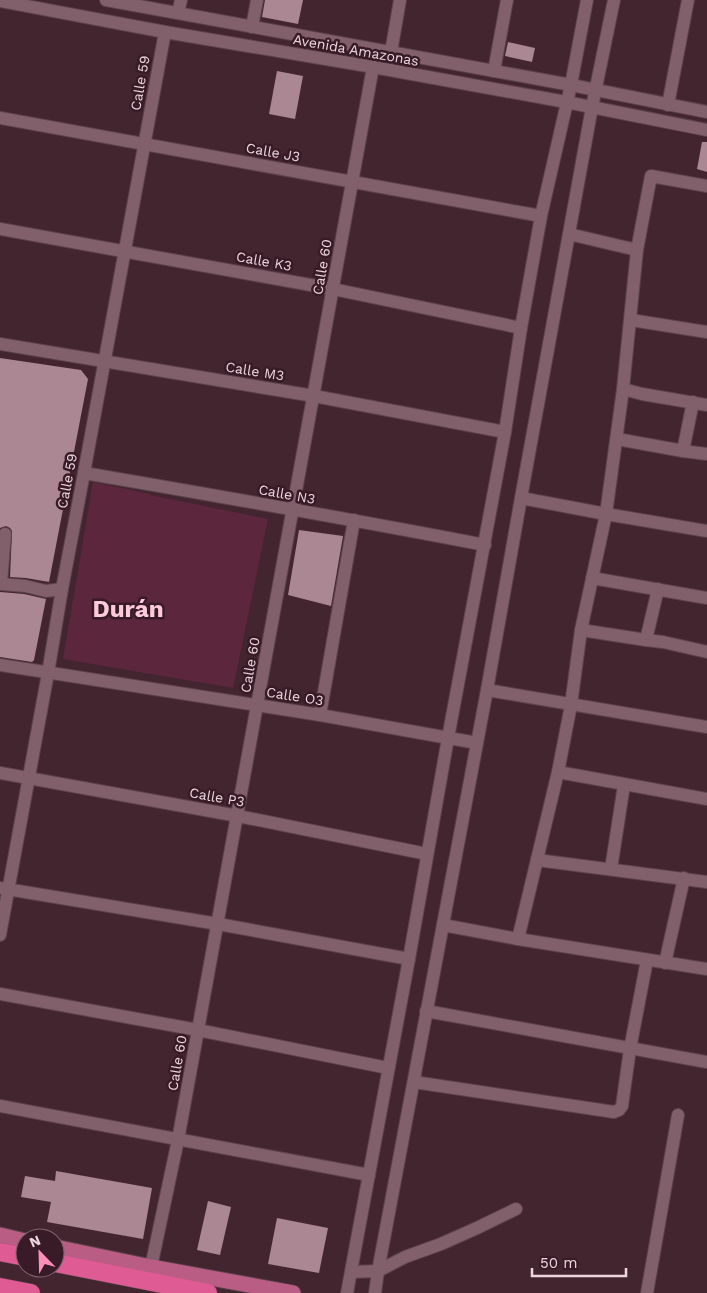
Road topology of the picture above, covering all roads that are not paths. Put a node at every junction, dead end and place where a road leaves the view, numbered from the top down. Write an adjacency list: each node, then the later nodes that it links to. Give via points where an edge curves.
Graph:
1 (0, 0): 12 (street, Avenida Amazonas)
2 (107, 0): 10 (street, Avenida Amazonas)
3 (181, 0): 10 (street)
4 (257, 0): 11 (street)
5 (400, 0): 13 (street)
6 (506, 0): 15 (street)
7 (588, 0): 16 (street)
8 (614, 0): 17 (street)
9 (688, 0): 19 (street)
10 (178, 13): 11 (street, Avenida Amazonas)
11 (252, 27): 13 (street, Avenida Amazonas)
12 (165, 32): 14 (street, Avenida Amazonas); 24 (street, Calle 59)
13 (391, 52): 15 (street, Avenida Amazonas)
14 (373, 67): 18 (street, Avenida Amazonas); 25 (street, Calle 60)
15 (494, 72): 16 (street, Avenida Amazonas)
16 (570, 84): 17 (street, Avenida Amazonas); 18 (street)
17 (596, 90): 19 (street, Avenida Amazonas); 20 (street)
18 (566, 102): 20 (street, Avenida Amazonas); 27 (street)
19 (668, 105): 21 (street, Avenida Amazonas)
20 (592, 107): 23 (street, Avenida Amazonas); 29 (street)
21 (707, 112)
22 (0, 118): 24 (street, Calle J3)
23 (707, 130)
24 (144, 144): 25 (street, Calle J3); 31 (street, Calle 59)
25 (353, 182): 27 (street, Calle J3); 32 (street, Calle 60)
26 (707, 186): 30 (street, via 651,176)
27 (541, 216): 34 (street)
28 (0, 229): 31 (street, Calle K3)
29 (569, 234): 30 (street); 47 (street)
30 (637, 250): 33 (street)
31 (125, 251): 32 (street, Calle K3); 37 (street, Calle 59)
32 (334, 289): 34 (street, Calle K3); 39 (street, Calle 60)
33 (630, 320): 35 (street); 38 (street)
34 (521, 328): 42 (street)
35 (707, 332)
36 (0, 344): 37 (street, Calle M3)
37 (105, 361): 39 (street, Calle M3); 46 (street, Calle 59)
38 (623, 389): 40 (street); 43 (street)
39 (314, 396): 42 (street, Calle M3); 48 (street, Calle 60)
40 (693, 402): 41 (street); 44 (street)
41 (707, 404)
42 (505, 432): 53 (street)
43 (617, 439): 44 (street); 49 (street)
44 (683, 451): 45 (street)
45 (707, 454)
46 (84, 473): 48 (street, Calle N3); 56 (street, Calle 59)
47 (521, 498): 49 (street); 64 (street)
48 (293, 510): 50 (street, Calle N3); 65 (street, Calle 60)
49 (606, 514): 51 (street); 54 (street)
50 (354, 520): 53 (street, Calle N3); 67 (street)
51 (707, 530)
52 (5, 534): 55 (street)
53 (484, 544): 69 (street)
54 (592, 578): 57 (street); 59 (street)
55 (1, 587): 56 (street, via 25,586 46,591)
56 (62, 589): 63 (street, Calle 59)
57 (658, 589): 58 (street); 60 (street)
58 (707, 598)
59 (580, 630): 60 (street); 66 (street)
60 (646, 640): 61 (street)
61 (707, 652)
62 (0, 665): 63 (street, Calle O3)
63 (48, 673): 65 (street, Calle O3); 73 (street, Calle 59)
64 (487, 690): 66 (street); 70 (street)
65 (258, 705): 67 (street, Calle O3); 76 (street, Calle 60)
66 (571, 705): 68 (street); 71 (street)
67 (320, 715): 69 (street, Calle O3)
68 (707, 727)
69 (448, 738): 70 (street, Calle O3); 77 (street)
70 (477, 743): 84 (street)
71 (558, 772): 74 (street); 78 (street)
72 (0, 773): 73 (street, Calle P3)
73 (29, 778): 76 (street, Calle P3); 82 (street, Calle 59)
74 (624, 785): 75 (street); 79 (street)
75 (707, 799)
76 (238, 816): 77 (street, Calle P3); 83 (street, Calle 60)
77 (428, 854): 87 (street)
78 (536, 860): 79 (street); 86 (street)
79 (610, 869): 80 (street)
80 (684, 878): 81 (street); 89 (street)
81 (707, 882)
82 (4, 889): 83 (street); 85 (street, Calle 59)
83 (218, 924): 87 (street); 93 (street, Calle 60)
84 (443, 925): 86 (street); 92 (street)
85 (0, 935)
86 (518, 939): 88 (street)
87 (409, 959): 96 (street)
88 (647, 960): 89 (street); 94 (street)
89 (665, 963): 90 (street)
90 (707, 969)
91 (0, 994): 93 (street)
92 (426, 1012): 94 (street); 97 (street)
93 (198, 1030): 96 (street); 100 (street, Calle 60)
94 (630, 1049): 95 (street); 97 (street, via 622,1106 614,1112)
95 (707, 1062)
96 (388, 1068): 101 (street)
97 (414, 1082): 110 (street)
98 (0, 1106): 100 (street)
99 (678, 1115): 118 (street)
100 (178, 1140): 101 (street); 109 (street, Calle 60)
101 (369, 1175): 111 (street)
102 (516, 1209): 110 (street)
103 (0, 1235): 104 (main road)
104 (15, 1239)
105 (65, 1249): 109 (main road)
106 (0, 1252): 107 (highway)
107 (15, 1255)
108 (65, 1265): 114 (highway)
109 (151, 1267): 115 (main road)
110 (378, 1271): 111 (street); 117 (street)
111 (351, 1272): 116 (street)
112 (0, 1287): 113 (highway)
113 (32, 1293)
114 (208, 1293)
115 (293, 1293)
116 (348, 1293)
117 (375, 1293)
118 (647, 1293)

